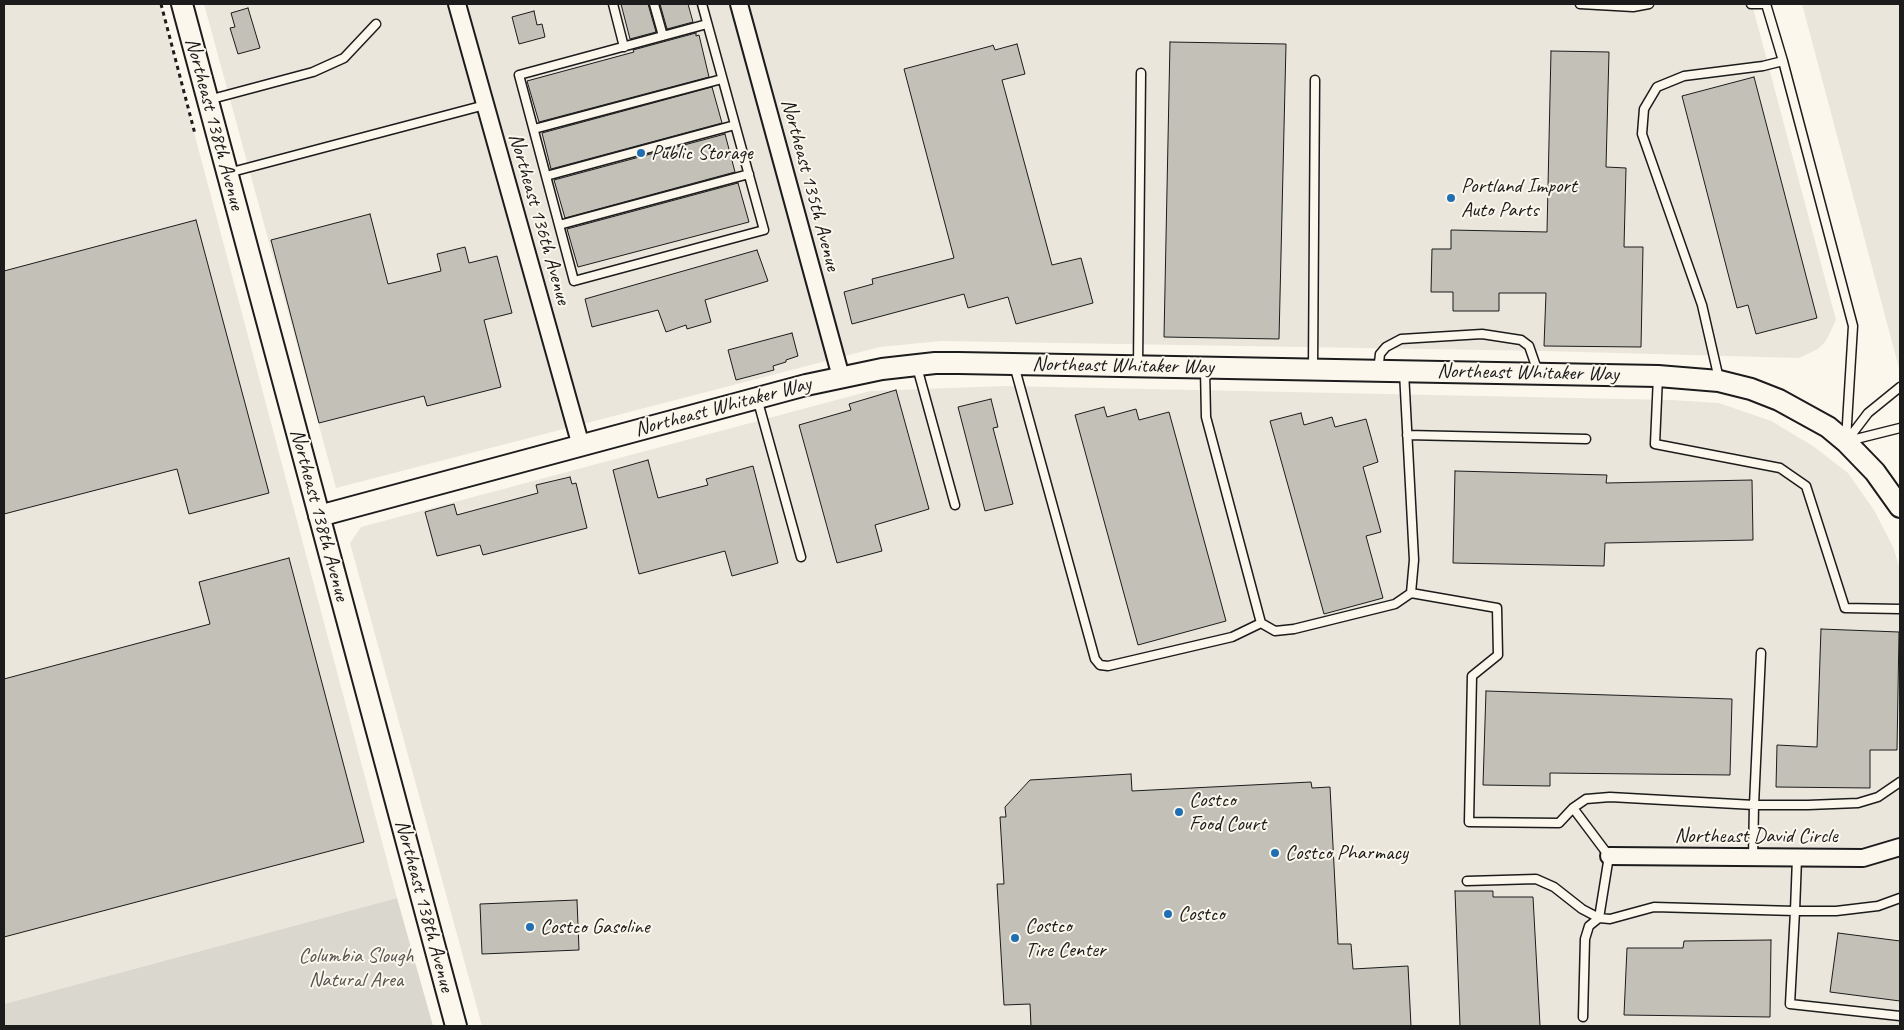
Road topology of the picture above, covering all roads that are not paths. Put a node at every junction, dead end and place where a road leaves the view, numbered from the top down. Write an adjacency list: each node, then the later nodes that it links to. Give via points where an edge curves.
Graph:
1 (182, 4): 19 (street, Northeast 138th Avenue)
2 (457, 4): 20 (street, Northeast 136th Avenue)
3 (613, 4): 14 (lane)
4 (654, 4): 13 (lane)
5 (702, 4): 12 (lane)
6 (739, 4): 36 (street, Northeast 135th Avenue)
7 (1580, 4): 8 (lane, via 1633,8)
8 (1649, 4)
9 (1751, 4): 10 (lane)
10 (1766, 4): 15 (lane)
11 (376, 24): 19 (lane, via 344,58 313,72)
12 (708, 24): 13 (lane); 17 (lane)
13 (663, 36): 14 (lane)
14 (624, 47): 22 (lane, via 519,75)
15 (1784, 61): 37 (lane, via 1684,76 1657,87 1644,109 1642,134 1702,305); 43 (lane, via 1853,326)
16 (1141, 73): 29 (lane)
17 (722, 79): 21 (lane); 22 (lane)
18 (1315, 80): 31 (lane)
19 (208, 100): 23 (street, Northeast 138th Avenue)
20 (485, 106): 23 (lane); 44 (street, Northeast 136th Avenue)
21 (735, 126): 24 (lane); 25 (lane)
22 (534, 129): 25 (lane)
23 (228, 173): 47 (street, Northeast 138th Avenue)
24 (749, 174): 26 (lane); 26 (lane, via 764,230 574,281)
25 (546, 176): 26 (lane)
26 (559, 225)
27 (1014, 364): 28 (street, Northeast Whitaker Way); 29 (street, Northeast Whitaker Way); 51 (lane, via 1095,659 1100,665 1108,666 1232,637)
28 (917, 365): 36 (street, Northeast Whitaker Way); 45 (lane)
29 (1138, 366): 30 (street, Northeast Whitaker Way)
30 (1205, 367): 31 (street, Northeast Whitaker Way); 51 (lane, via 1206,417)
31 (1313, 370): 32 (street, Northeast Whitaker Way)
32 (1378, 371): 33 (street, Northeast Whitaker Way); 34 (lane, via 1380,354 1401,339 1482,334 1521,340 1529,346)
33 (1404, 371): 34 (street, Northeast Whitaker Way); 41 (lane)
34 (1539, 374): 35 (street, Northeast Whitaker Way)
35 (1658, 376): 37 (street, Northeast Whitaker Way); 50 (lane, via 1655,444 1780,468 1806,486 1845,608)
36 (841, 377): 39 (street, Northeast Whitaker Way)
37 (1719, 381): 43 (street, Northeast Whitaker Way, via 1779,400 1828,427)
38 (1900, 387): 43 (lane, via 1868,413)
39 (756, 398): 44 (street, Northeast Whitaker Way); 48 (lane)
40 (1900, 428): 43 (lane)
41 (1407, 435): 42 (lane); 49 (lane, via 1414,560)
42 (1586, 439)
43 (1846, 442): 46 (street, Northeast Whitaker Way, via 1875,472)
44 (581, 446): 47 (street, Northeast Whitaker Way)
45 (955, 505)
46 (1900, 507)
47 (319, 516): 66 (street, Northeast 138th Avenue)
48 (802, 558)
49 (1411, 593): 51 (lane, via 1395,604 1294,629 1275,630); 55 (lane, via 1497,608 1498,655 1472,676 1469,822 1559,823)
50 (1900, 609)
51 (1261, 623)
52 (1761, 653): 54 (lane)
53 (1900, 782): 54 (lane, via 1878,797 1858,803)
54 (1754, 805): 55 (lane, via 1610,797 1586,800); 58 (lane)
55 (1573, 808): 57 (lane)
56 (1900, 847): 59 (street, Northeast David Circle, via 1864,858)
57 (1609, 856): 58 (street, Northeast David Circle); 63 (lane)
58 (1753, 858): 59 (street, Northeast David Circle)
59 (1797, 858): 62 (lane)
60 (1467, 880): 63 (lane, via 1536,879 1554,887)
61 (1900, 898): 62 (lane, via 1878,906)
62 (1795, 911): 63 (lane, via 1654,907 1610,919); 64 (lane, via 1790,1004)
63 (1599, 918): 65 (lane, via 1589,926 1585,939)
64 (1900, 1016)
65 (1583, 1017)
66 (456, 1026)

